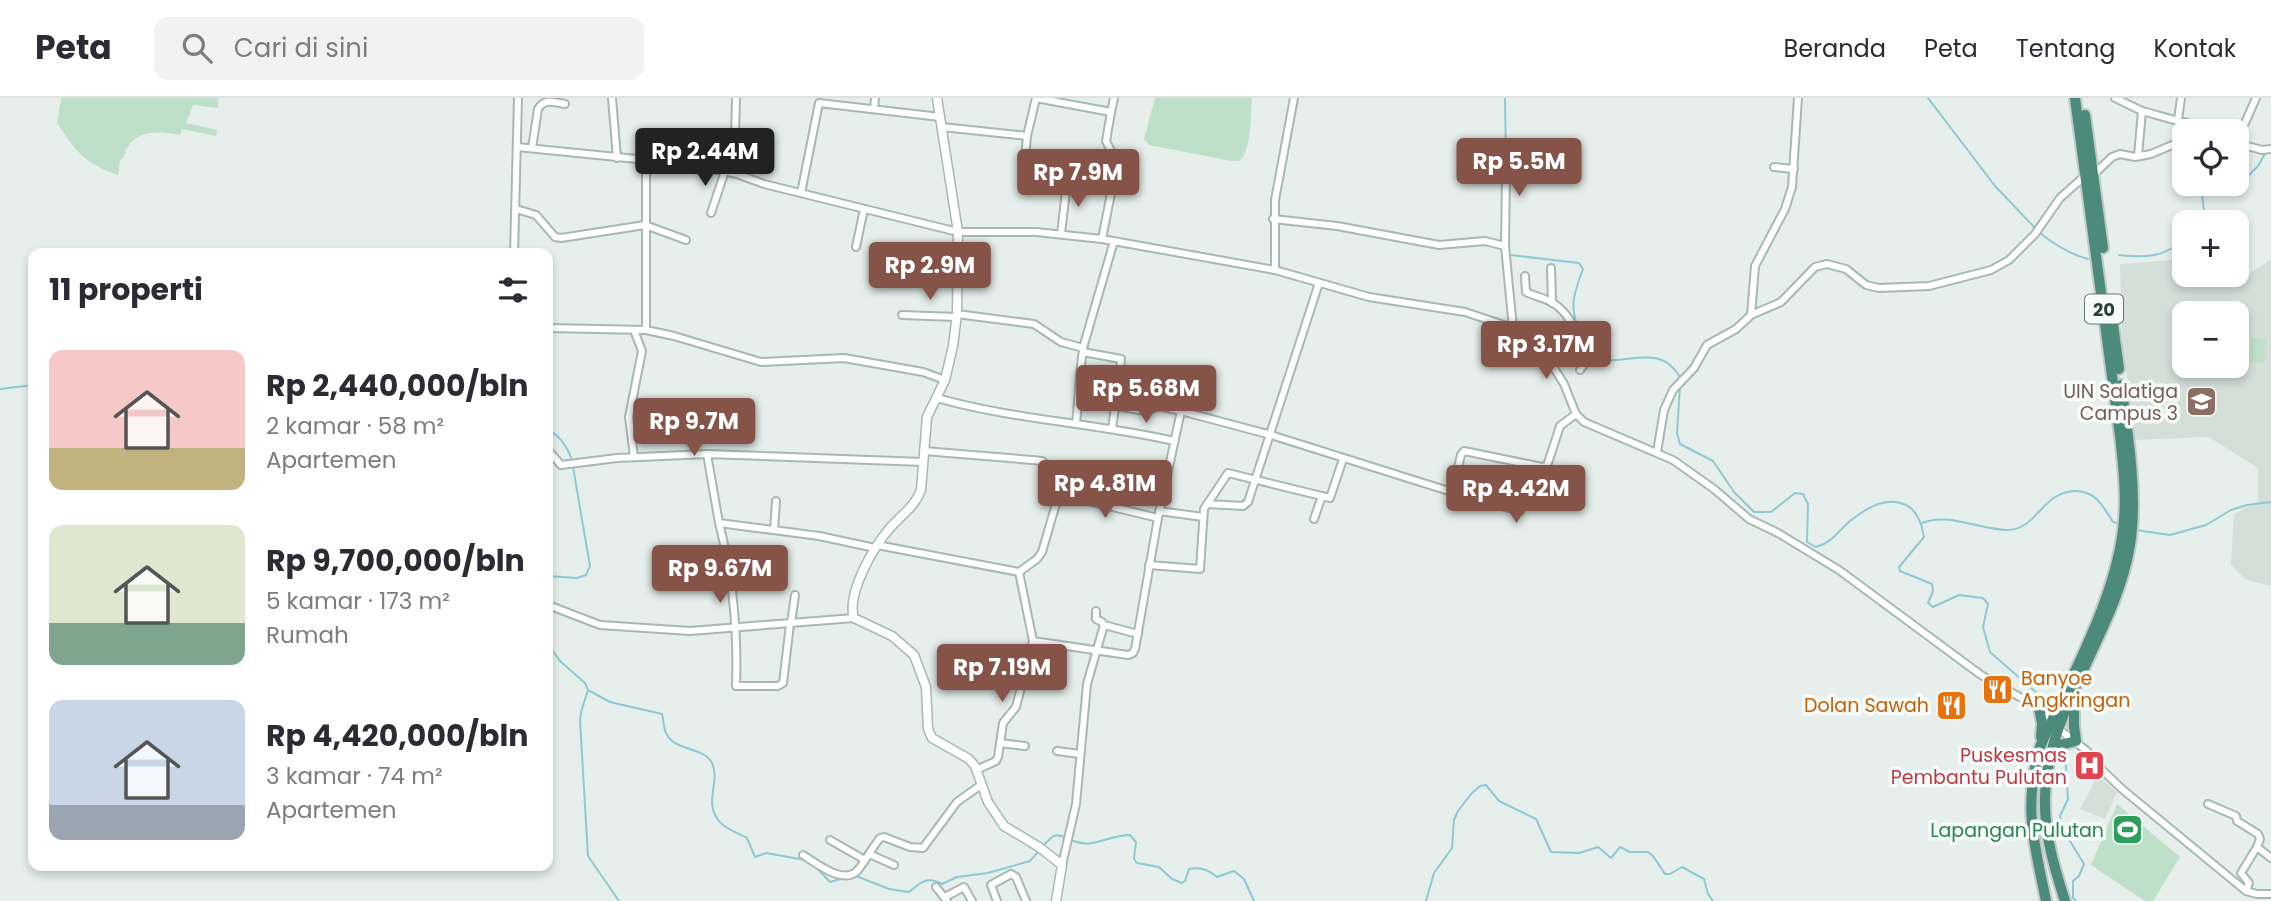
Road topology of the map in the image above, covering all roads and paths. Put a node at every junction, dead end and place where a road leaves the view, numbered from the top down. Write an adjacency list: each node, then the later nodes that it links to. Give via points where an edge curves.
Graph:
1 (518, 98): 28 (street)
2 (612, 98): 32 (street)
3 (736, 98): 38 (street)
4 (875, 98): 17 (street)
5 (937, 98): 20 (street)
6 (1036, 98): 19 (street); 25 (street)
7 (1114, 98): 19 (street)
8 (1294, 98): 46 (street)
9 (1798, 98): 36 (street)
10 (2076, 98): 39 (highway, 20)
11 (2082, 98): 39 (highway, 20)
12 (2115, 98): 18 (street)
13 (2181, 98): 22 (street)
14 (2256, 98): 23 (street)
15 (818, 101): 17 (street); 42 (street)
16 (565, 104): 29 (street, via 541,104)
17 (874, 109): 20 (street)
18 (2142, 111): 21 (street); 31 (street)
19 (1111, 112): 50 (street, via 1106,141 1117,163)
20 (940, 117): 24 (street)
21 (2174, 119)
22 (2178, 119)
23 (2247, 119)
24 (942, 127): 25 (street); 48 (street)
25 (1027, 136): 40 (street)
26 (2172, 146): 31 (street)
27 (2249, 146): 30 (street)
28 (517, 147): 29 (street); 43 (street)
29 (532, 148): 32 (street)
30 (2268, 150)
31 (2138, 156): 39 (street, via 2115,155)
32 (617, 158): 34 (street)
33 (1501, 158): 53 (street, via 1506,174)
34 (646, 161): 37 (street); 47 (street)
35 (1774, 167): 36 (street)
36 (1794, 169): 63 (street, via 1785,209 1755,266)
37 (725, 171): 38 (street); 45 (street)
38 (734, 173): 42 (street)
39 (2090, 174): 63 (street, via 2060,198 2035,234 2000,267 1929,286 1872,287 1846,269 1820,265 1781,302); 103 (highway, 20, via 2129,440 2128,521)
40 (1023, 180)
41 (1067, 182): 49 (street)
42 (801, 193): 44 (street)
43 (516, 209): 47 (street, via 536,215 561,238); 55 (street)
44 (864, 209): 48 (street); 54 (street)
45 (711, 213)
46 (1273, 219): 53 (street, via 1439,246 1485,241); 57 (street)
47 (645, 225): 51 (street); 67 (street)
48 (958, 233): 49 (street); 62 (street)
49 (1061, 234): 50 (street)
50 (1102, 239): 52 (street)
51 (686, 240)
52 (1114, 242): 57 (street); 69 (street)
53 (1505, 246): 65 (street)
54 (856, 247)
55 (514, 248)
56 (1551, 268): 60 (street)
57 (1275, 270): 59 (street)
58 (1525, 276): 60 (street, via 1526,292)
59 (1319, 283): 65 (street, via 1368,297 1465,312); 79 (street)
60 (1552, 303): 68 (street)
61 (902, 315): 62 (street)
62 (957, 315): 69 (street, via 1034,324); 72 (street)
63 (1751, 315): 82 (street, via 1707,345 1673,390 1664,410)
64 (553, 328): 66 (street)
65 (1513, 328): 70 (street)
66 (634, 330): 67 (street); 85 (street, via 642,351 629,417)
67 (646, 330): 72 (street, via 761,362 844,358)
68 (1576, 336): 70 (street); 71 (street, via 1588,359)
69 (1083, 350): 74 (street, via 1121,359); 77 (street)
70 (1549, 360): 76 (street)
71 (1580, 370)
72 (945, 380): 73 (street)
73 (937, 398): 77 (street); 81 (street, via 927,417)
74 (1116, 406): 75 (street); 78 (street)
75 (1181, 411): 79 (street); 80 (street)
76 (1576, 414): 82 (street, via 1584,422); 88 (street, via 1560,426 1547,466)
77 (1076, 423): 78 (street)
78 (1112, 428): 80 (street)
79 (1271, 435): 86 (street); 89 (street)
80 (1174, 441): 95 (street)
81 (924, 451): 87 (street); 91 (street, via 1042,461 1061,477)
82 (1657, 452): 116 (street, via 1706,483 1749,519 1839,570 1981,674)
83 (707, 454): 85 (street); 87 (street); 98 (street)
84 (553, 455): 85 (street, via 561,464)
85 (634, 457)
86 (1343, 459): 90 (street); 92 (street, via 1332,498)
87 (923, 462): 100 (street, via 916,501)
88 (1529, 464): 90 (street, via 1464,451); 90 (street, via 1520,511)
89 (1257, 479): 92 (street); 94 (street, via 1228,473); 94 (street, via 1244,506)
90 (1452, 492)
91 (1059, 494): 95 (street); 102 (street, via 1042,552)
92 (1322, 496): 97 (street)
93 (776, 501): 99 (street)
94 (1207, 503): 96 (street)
95 (1159, 515): 96 (street); 101 (street)
96 (1203, 516): 101 (street, via 1200,569)
97 (1314, 519)
98 (719, 523): 99 (street); 110 (street)
99 (774, 530): 100 (street)
100 (876, 546): 102 (street); 107 (street, via 854,592)
101 (1149, 565): 111 (street)
102 (1019, 572): 112 (street)
103 (2118, 573): 114 (highway, 20, via 2111,611); 115 (highway, 20)
104 (795, 594): 108 (street)
105 (553, 607): 110 (street, via 600,625 690,631)
106 (1096, 611): 109 (street, via 1096,619)
107 (854, 618): 108 (street); 125 (street, via 892,636 914,655 926,687 932,738 969,760)
108 (791, 624): 110 (street); 110 (street, via 783,681 778,686 736,686)
109 (1104, 625): 111 (street); 113 (street)
110 (737, 626)
111 (1138, 634): 113 (street, via 1133,653)
112 (1033, 641): 113 (street); 119 (street, via 1016,707 1004,720)
113 (1096, 651): 124 (street, via 1087,684)
114 (2075, 691): 117 (highway, 20); 118 (highway)
115 (2060, 701): 116 (highway); 117 (highway, 20)
116 (2039, 708): 117 (street); 121 (highway)
117 (2055, 725): 118 (street); 121 (highway, 20); 123 (highway, 20)
118 (2076, 741): 123 (highway, via 2060,745); 136 (street, via 2122,789)
119 (1000, 743): 120 (street); 125 (street, via 996,761)
120 (1024, 746)
121 (2040, 747): 143 (highway, 20, via 2029,805)
122 (1057, 751): 124 (street)
123 (2052, 753): 144 (highway, 20, via 2046,822)
124 (1080, 754): 134 (street, via 1076,804)
125 (976, 770): 126 (street)
126 (981, 785): 131 (street, via 957,802 923,848 884,837); 134 (street, via 1004,826)
127 (2208, 804): 129 (street, via 2236,816 2258,834)
128 (831, 840): 131 (street)
129 (2257, 847): 132 (street); 136 (street, via 2241,873 2249,883)
130 (803, 855): 131 (street, via 846,875 856,873)
131 (867, 857): 133 (street)
132 (2271, 858)
133 (894, 864)
134 (1062, 865): 142 (street)
135 (936, 887): 138 (street)
136 (2246, 891): 137 (street)
137 (2271, 894)
138 (946, 899): 139 (street, via 964,887)
139 (972, 901)
140 (998, 901): 141 (street, via 991,885 1012,874)
141 (1026, 901)
142 (1056, 901)
143 (2046, 901)
144 (2065, 901)

